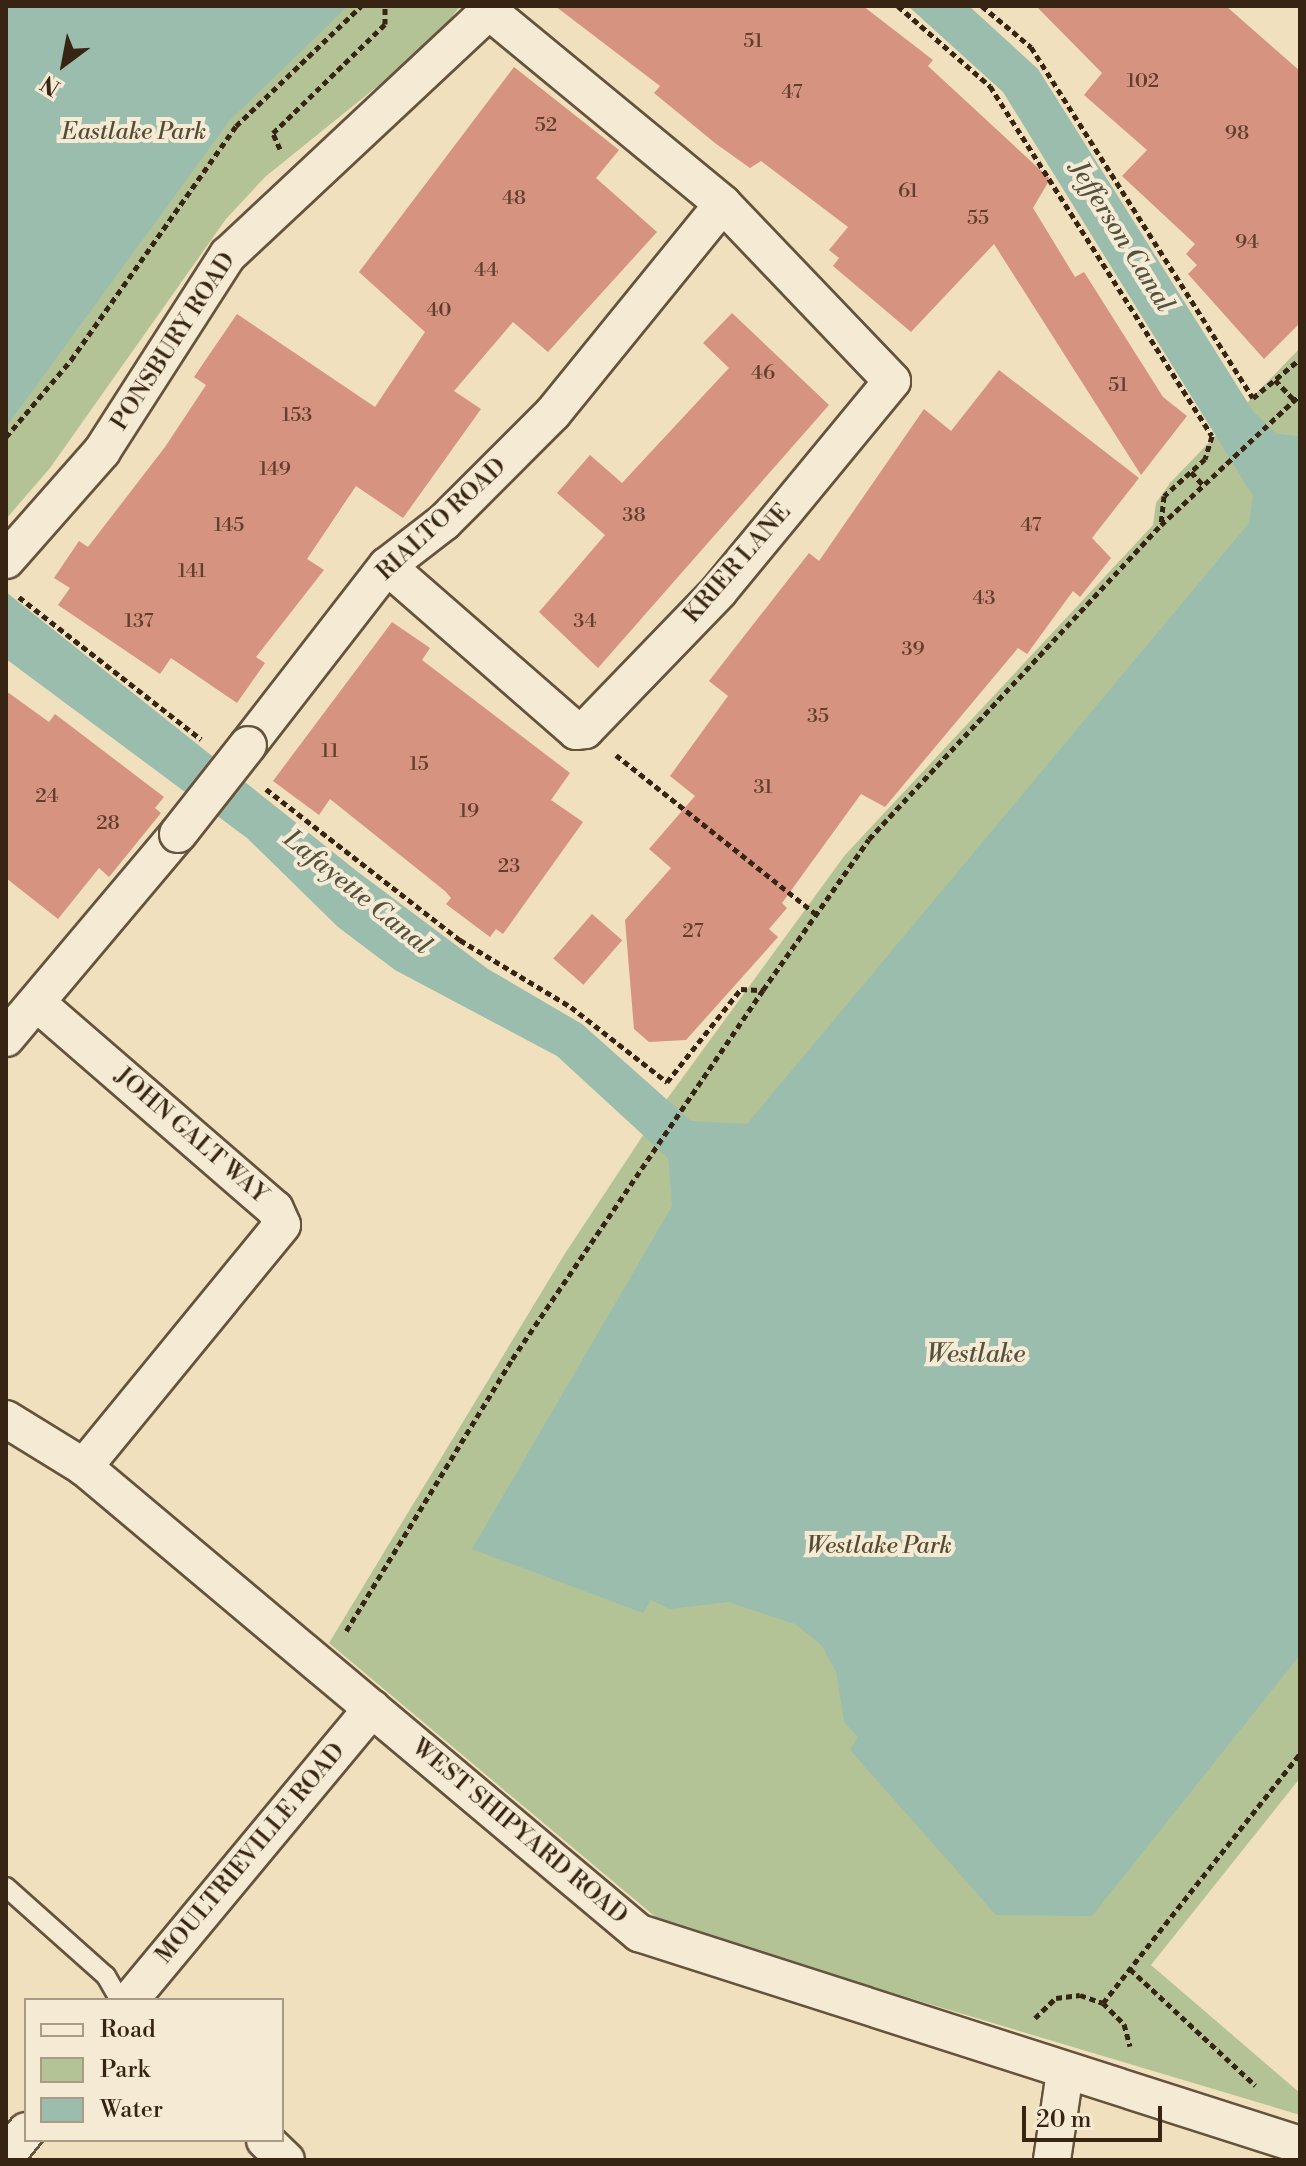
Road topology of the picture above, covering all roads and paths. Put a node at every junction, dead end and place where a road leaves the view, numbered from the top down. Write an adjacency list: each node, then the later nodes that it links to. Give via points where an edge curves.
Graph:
1 (361, 6): 12 (path, via 236,126 71,360)
2 (385, 6): 6 (path, via 385,24 273,133)
3 (898, 6): 13 (path, via 990,86 1048,173 1212,436 1205,459)
4 (982, 6): 9 (path, via 1031,47 1253,398)
5 (492, 9): 6 (street, PONSBURY ROAD); 7 (street)
6 (299, 190): 16 (street, PONSBURY ROAD, via 228,255 102,451)
7 (723, 204): 17 (street, RIALTO ROAD, via 553,413 444,522); 19 (street, KRIER LANE, via 892,381 719,591)
8 (1300, 359): 9 (path)
9 (1275, 380): 11 (path)
10 (1300, 395): 11 (path)
11 (1294, 400): 14 (path)
12 (6, 437)
13 (1191, 472): 14 (path); 15 (path, via 1164,496)
14 (1204, 486): 15 (path)
15 (1161, 525): 22 (path, via 869,839)
16 (12, 553)
17 (387, 566): 19 (street, via 576,731); 24 (street, RIALTO ROAD, bridge)
18 (6, 587): 20 (path)
19 (585, 730): 22 (path)
20 (208, 744)
21 (258, 783): 23 (path, via 460,940 571,1007 667,1082 741,989)
22 (816, 914): 23 (path)
23 (763, 990): 28 (path, via 631,1180)
24 (38, 1004): 25 (street, RIALTO ROAD); 27 (street, JOHN GALT WAY, via 275,1209 282,1225)
25 (6, 1038)
26 (6, 1419): 27 (street, WEST SHIPYARD ROAD)
27 (84, 1467): 28 (street, WEST SHIPYARD ROAD)
28 (323, 1668): 29 (street, WEST SHIPYARD ROAD)
29 (372, 1708): 34 (street, MOULTRIEVILLE ROAD); 36 (street, WEST SHIPYARD ROAD, via 639,1933)
30 (1300, 1754): 32 (path)
31 (6, 1887): 33 (lane, via 106,1976)
32 (1130, 1969): 35 (path); 39 (path)
33 (119, 1998)
34 (132, 1998)
35 (1103, 2003): 36 (path, via 1056,1998 1037,2015); 38 (path, via 1124,2024 1131,2049)
36 (1018, 2056): 37 (street, WEST SHIPYARD ROAD)
37 (1065, 2072): 38 (street, WEST SHIPYARD ROAD); 45 (street)
38 (1125, 2090): 42 (street, WEST SHIPYARD ROAD)
39 (1266, 2095)
40 (24, 2134): 43 (street)
41 (267, 2142): 44 (street)
42 (1300, 2145)
43 (6, 2156)
44 (286, 2160)
45 (1052, 2160)

